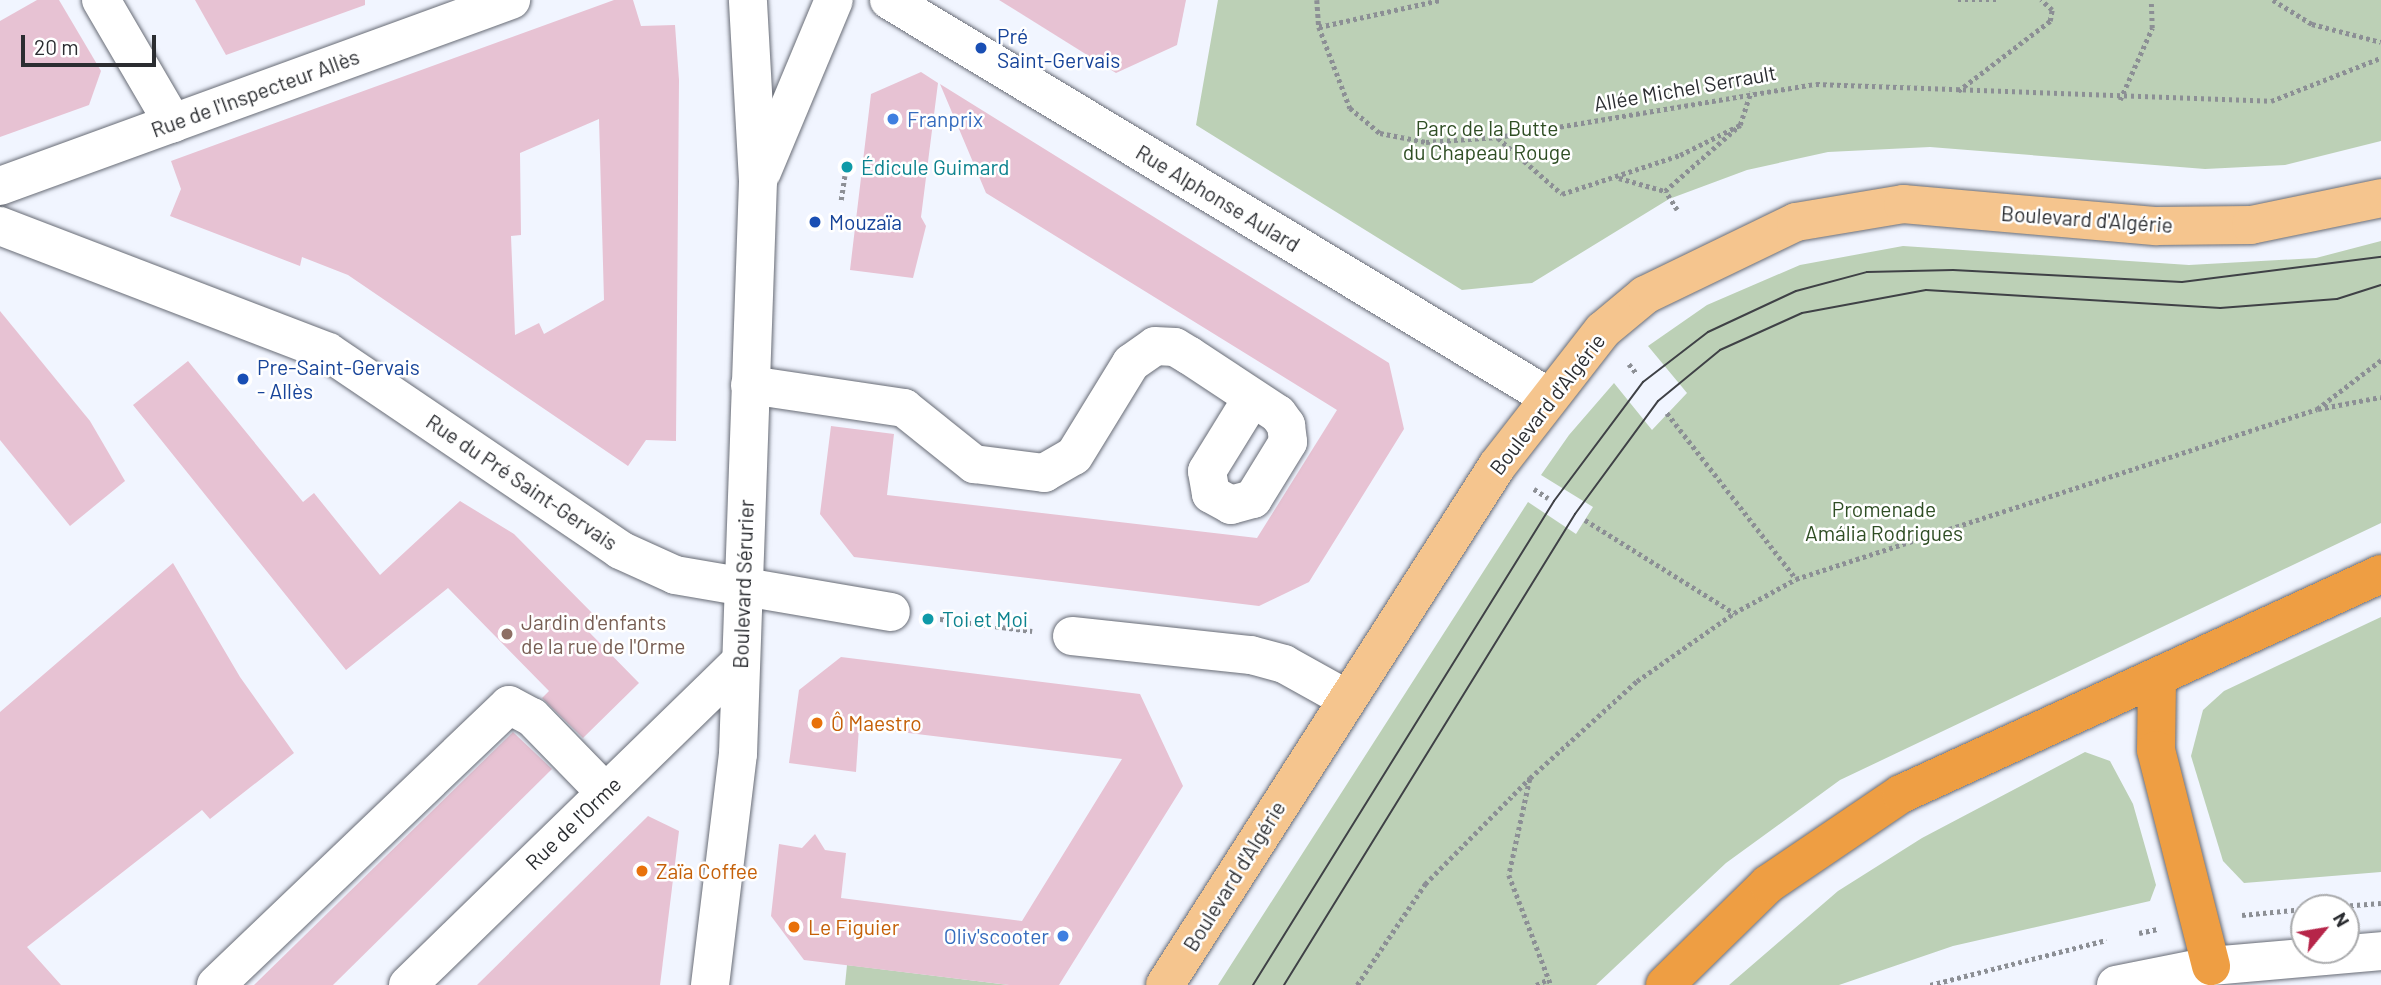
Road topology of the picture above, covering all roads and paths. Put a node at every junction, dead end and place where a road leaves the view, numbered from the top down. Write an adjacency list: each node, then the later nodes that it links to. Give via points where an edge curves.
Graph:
1 (102, 0): 19 (street)
2 (511, 0): 19 (street, Rue de l'Inspecteur Allès)
3 (748, 0): 24 (street, Boulevard Sérurier)
4 (834, 0): 24 (street, Boulevard Sérurier)
5 (889, 0): 35 (street, Rue Alphonse Aulard)
6 (1317, 0): 13 (path, Allée Michel Serrault)
7 (1440, 0): 13 (path)
8 (1958, 0): 9 (path)
9 (1999, 0)
10 (2042, 0): 16 (path, via 2052,10 2050,21)
11 (2151, 0): 18 (path, via 2152,28)
12 (2273, 0): 14 (path, via 2312,24)
13 (1320, 27): 21 (path, Allée Michel Serrault, via 1349,108 1380,133 1426,142)
14 (2381, 42)
15 (2381, 58): 18 (path, Allée Michel Serrault, via 2271,101)
16 (1958, 91): 17 (path, Allée Michel Serrault, via 1816,84); 18 (path, Allée Michel Serrault)
17 (1751, 92): 20 (path); 21 (path, Allée Michel Serrault)
18 (2120, 100)
19 (173, 123): 25 (street, Rue de l'Inspecteur Allès)
20 (1740, 125): 23 (path); 26 (path)
21 (1498, 137): 23 (path, via 1562,194)
22 (847, 160): 28 (path)
23 (1618, 178): 26 (path)
24 (758, 181): 34 (street, Boulevard Sérurier)
25 (0, 186)
26 (1665, 191): 29 (path)
27 (2381, 198): 35 (main road, Boulevard d'Algérie, via 2251,225 2157,226 1903,204 1796,222 1645,295 1603,330)
28 (841, 200)
29 (1677, 210)
30 (0, 226): 45 (street, Rue du Pré Saint-Gervais, via 328,352 620,550 675,575)
31 (2381, 360): 38 (path)
32 (1629, 363): 33 (path, Boulevard d'Algérie)
33 (1637, 373)
34 (750, 385): 37 (street, via 904,408 974,464 1044,473 1074,456 1131,363 1155,346 1175,347); 45 (street, Boulevard Sérurier)
35 (1547, 396): 52 (main road, Boulevard d'Algérie)
36 (2381, 397): 38 (path)
37 (1252, 398)
38 (2317, 410): 44 (path)
39 (1667, 413): 44 (path)
40 (1531, 487): 41 (path, Boulevard d'Algérie)
41 (1548, 498)
42 (1585, 520): 47 (path)
43 (2381, 574): 51 (highway)
44 (1796, 579): 47 (path)
45 (743, 589): 46 (street, Rue du Pré Saint-Gervais); 50 (street, Boulevard Sérurier)
46 (891, 612)
47 (1734, 613): 53 (path, via 1637,681)
48 (947, 620): 49 (path)
49 (1054, 633): 52 (street, via 1251,655 1283,664)
50 (740, 662): 54 (street, Rue de l'Orme); 67 (street, Boulevard Sérurier, via 738,754)
51 (2157, 680): 63 (highway, via 2156,750); 71 (highway, via 1900,794 1768,884)
52 (1347, 699): 68 (main road, Boulevard d'Algérie)
53 (1530, 778): 64 (path, via 1509,875); 69 (path, via 1425,884)
54 (605, 792): 65 (street, via 532,716 509,705); 66 (street, Rue de l'Orme)
55 (2381, 903): 56 (path)
56 (2360, 905)
57 (2290, 910): 58 (path)
58 (2255, 914)
59 (2165, 928): 60 (path)
60 (2134, 934)
61 (2122, 937): 72 (path)
62 (2381, 951): 63 (street)
63 (2211, 966): 73 (street)
64 (1550, 982): 70 (path)
65 (216, 985)
66 (408, 985)
67 (710, 985)
68 (1165, 985)
69 (1357, 985)
70 (1536, 985)
71 (1665, 985)
72 (1930, 985)
73 (2116, 985)

